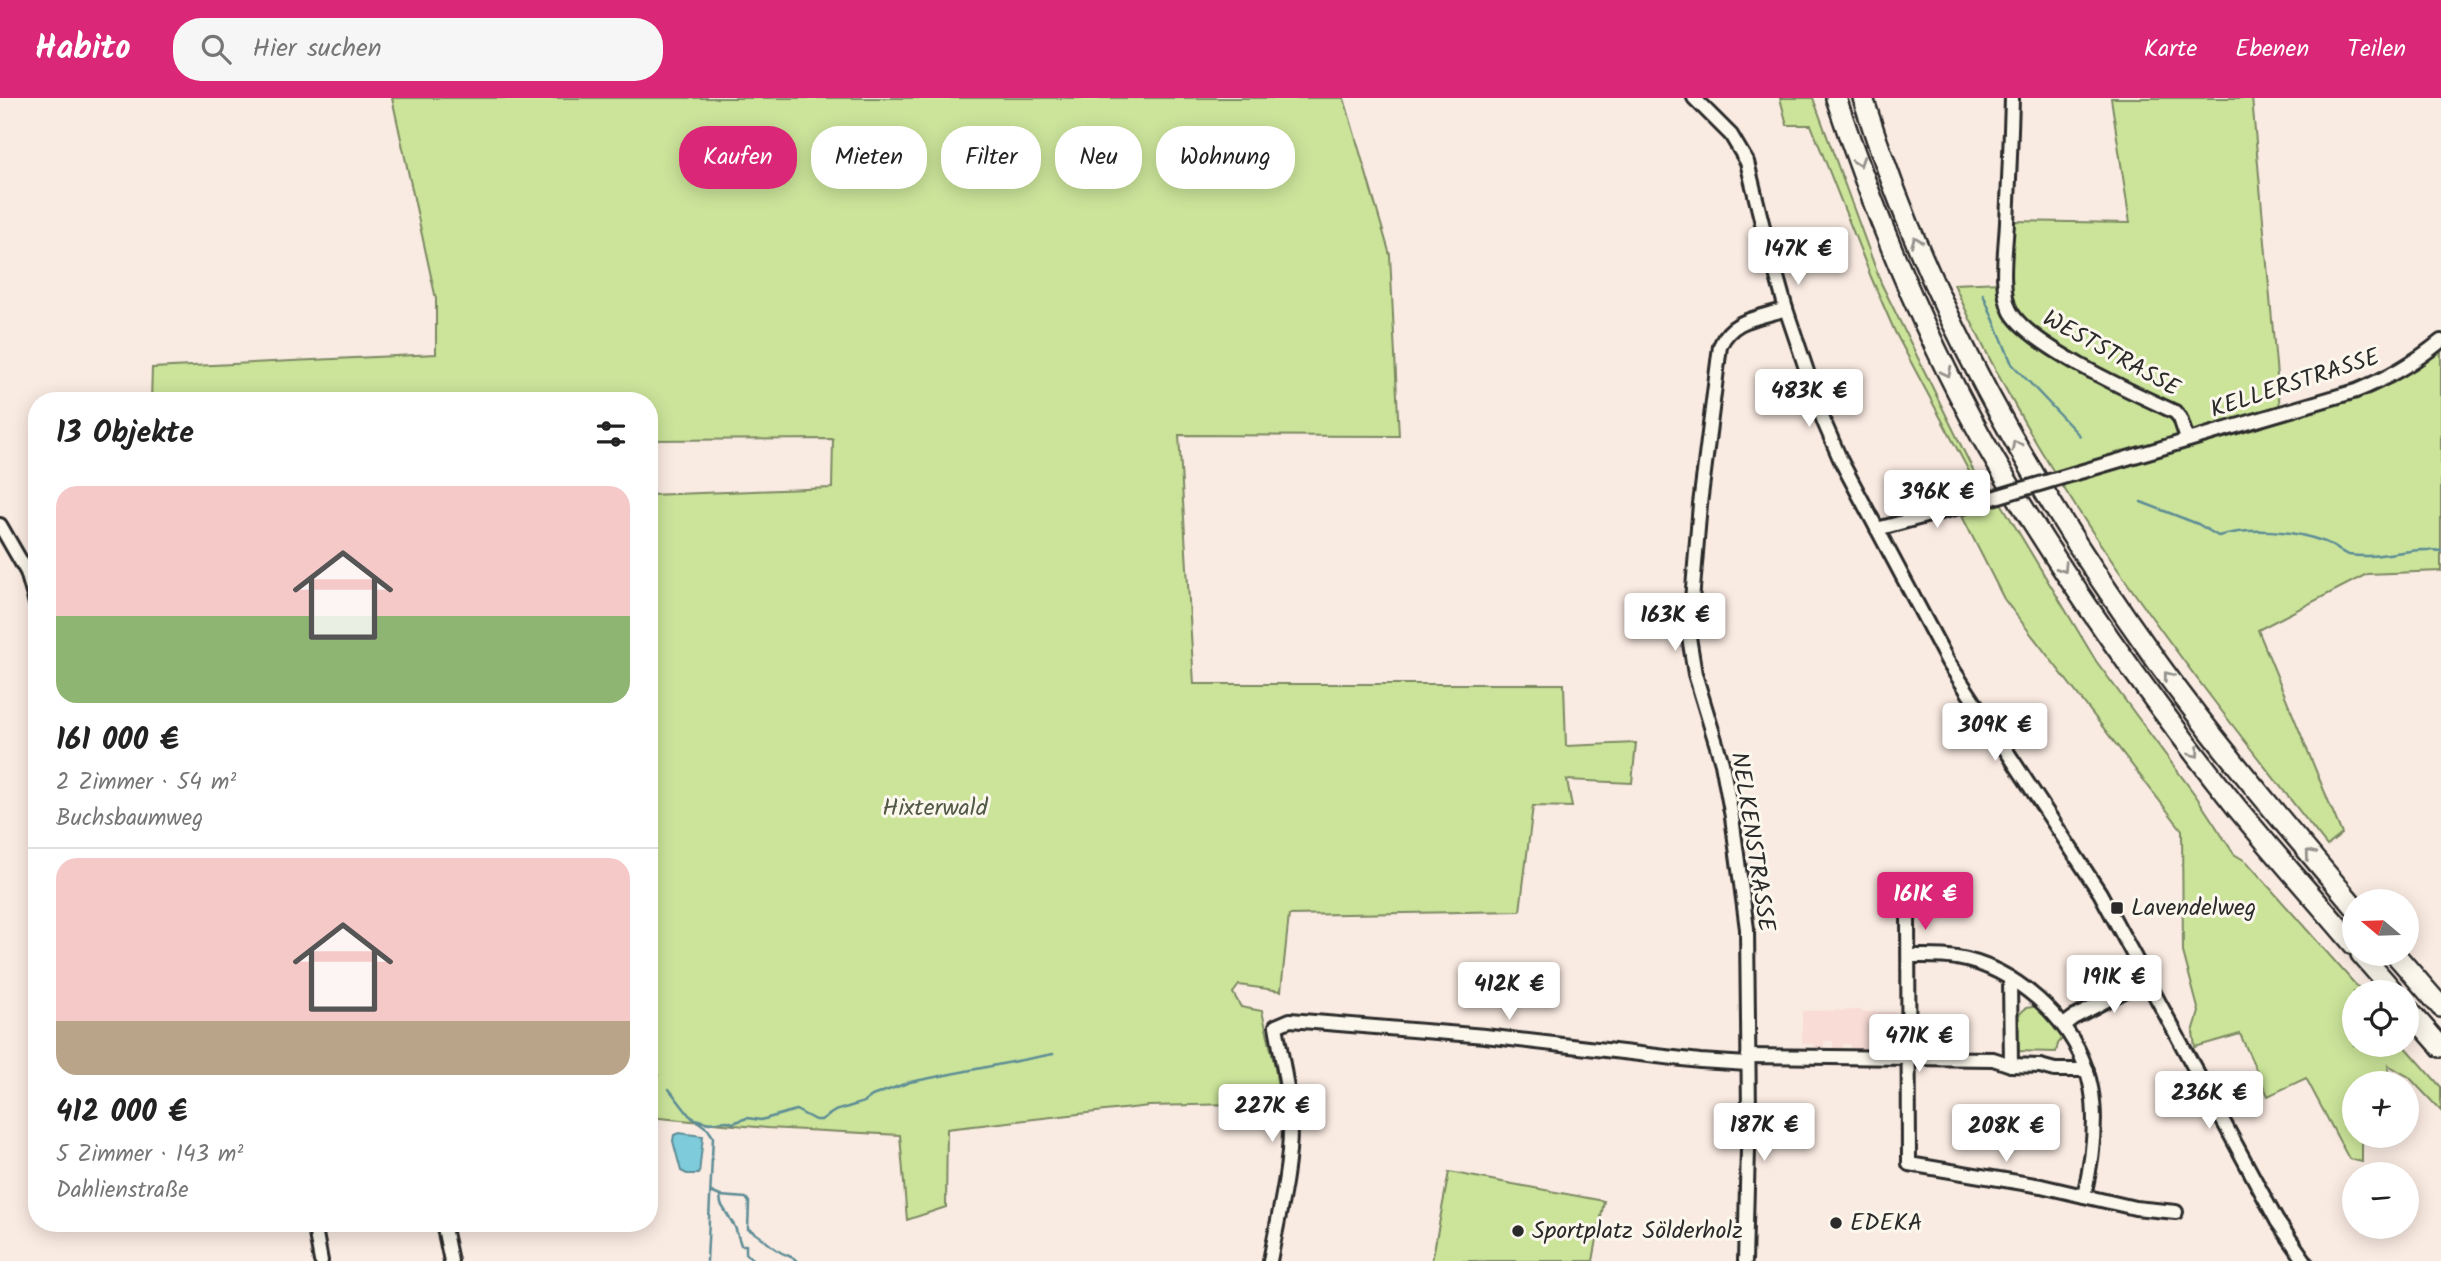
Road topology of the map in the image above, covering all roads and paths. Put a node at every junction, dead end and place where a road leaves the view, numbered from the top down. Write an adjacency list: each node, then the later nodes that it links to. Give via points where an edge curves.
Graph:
1 (1694, 98): 5 (street, via 1731,135 1747,162)
2 (1836, 98): 13 (highway, one-way to 13, via 1919,314 1965,406 2045,541 2135,674 2238,808)
3 (1863, 98): 11 (highway, one-way to 3, via 2257,792 2159,664 2038,484 1945,310)
4 (2012, 98): 7 (street, WESTSTRASSE, via 2005,271 2011,313 2034,338 2175,412)
5 (1786, 309): 9 (street, via 1824,422); 25 (street, NELKENSTRASSE, via 1731,328 1720,346 1689,637 1732,817 1747,929)
6 (2441, 341): 7 (street, KELLERSTRASSE, via 2387,379)
7 (2186, 439): 9 (street, KELLERSTRASSE, bridge)
8 (0, 525): 10 (street)
9 (1877, 529): 18 (street, via 1948,662 2083,865)
10 (28, 576)
11 (2342, 892)
12 (1908, 909): 14 (street)
13 (2342, 931)
14 (1909, 956): 17 (street, via 1958,958); 24 (street)
15 (2371, 966): 19 (highway)
16 (2405, 966): 20 (highway)
17 (2010, 978): 22 (street); 26 (street)
18 (2147, 979): 22 (street); 36 (street, via 2277,1221)
19 (2384, 980)
20 (2441, 1007)
21 (2419, 1022): 23 (highway)
22 (2064, 1026): 27 (street)
23 (2441, 1047)
24 (1908, 1057): 25 (street); 26 (street, via 1993,1059); 28 (street, via 1909,1164)
25 (1748, 1060): 34 (street, via 1700,1061 1290,1020 1276,1027 1290,1127); 35 (street, NELKENSTRASSE)
26 (2011, 1065): 27 (street)
27 (2087, 1070): 28 (street, via 2095,1143)
28 (2084, 1196): 29 (street)
29 (2176, 1212)
30 (316, 1232): 32 (street)
31 (445, 1232): 33 (street)
32 (321, 1261)
33 (451, 1261)
34 (1270, 1261)
35 (1745, 1261)
36 (2305, 1261)

